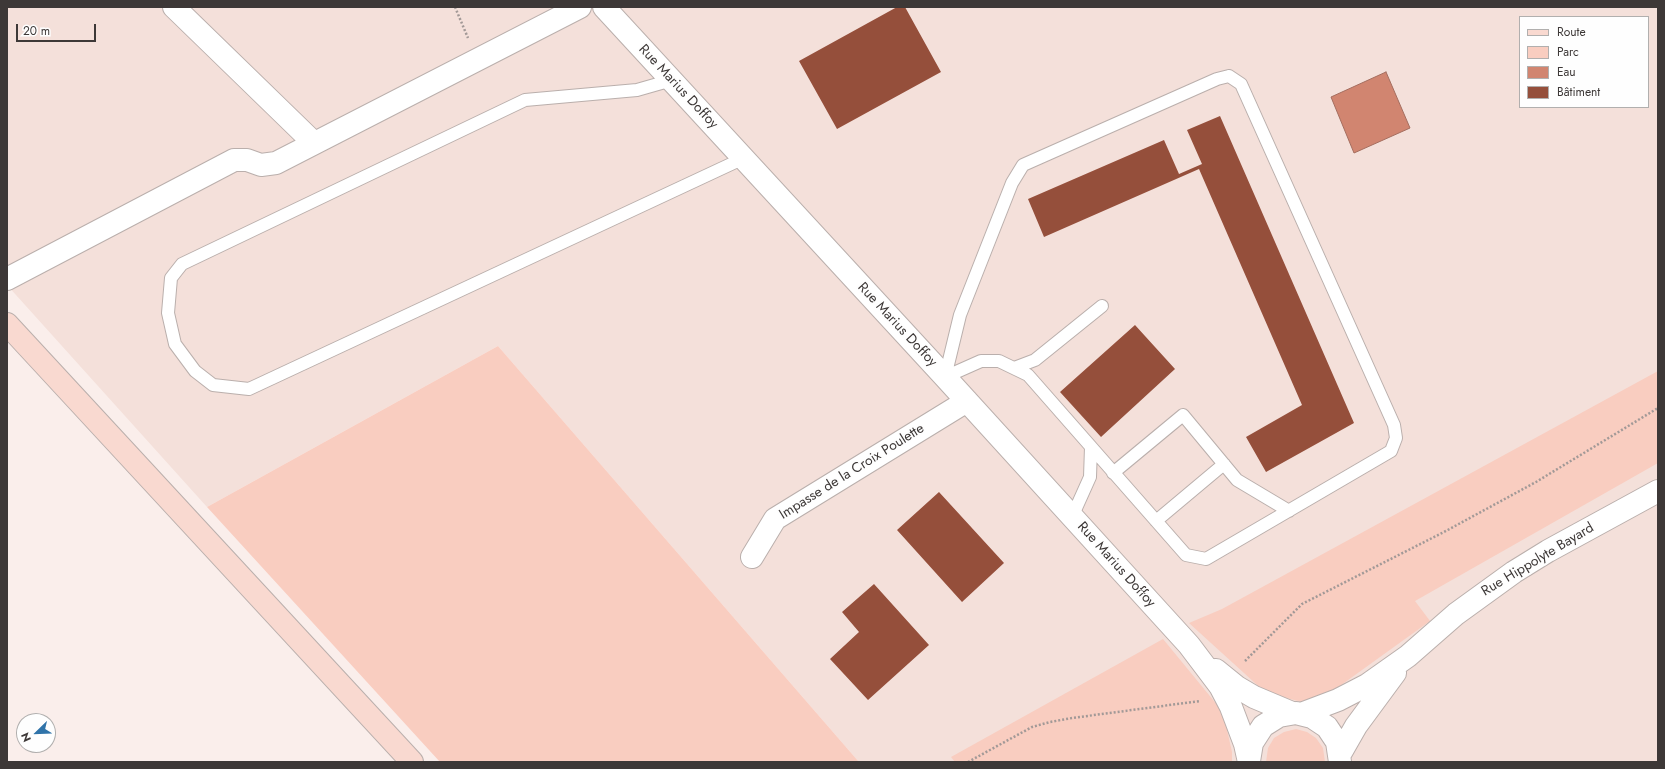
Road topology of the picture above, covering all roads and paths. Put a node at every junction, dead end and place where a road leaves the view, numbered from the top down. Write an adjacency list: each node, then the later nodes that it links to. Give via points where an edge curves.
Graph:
1 (174, 7): 7 (street)
2 (455, 7): 5 (path)
3 (580, 7): 5 (street)
4 (604, 7): 6 (street, Rue Marius Doffoy)
5 (476, 59): 7 (street)
6 (672, 80): 8 (street, Rue Marius Doffoy); 8 (lane, via 637,90 525,100 182,264 171,278 168,306 175,344 194,371 213,385 249,389)
7 (314, 143): 9 (street, via 276,163 261,165 248,160 234,160)
8 (744, 158): 13 (street, Rue Marius Doffoy)
9 (7, 279)
10 (1102, 306): 12 (lane, via 1036,360)
11 (7, 324): 30 (main road)
12 (1014, 368): 13 (lane, via 999,360 980,361); 16 (lane, via 1028,376)
13 (945, 377): 14 (street, Rue Marius Doffoy); 20 (lane, via 960,315 1012,183 1023,165 1210,82 1229,76 1241,84 1394,425 1396,438 1391,451)
14 (967, 401): 21 (street, Rue Marius Doffoy); 23 (street, Impasse de la Croix Poulette, via 775,519)
15 (1658, 408): 26 (path, via 1536,482 1302,604)
16 (1091, 447): 18 (lane); 21 (lane, via 1090,477)
17 (1224, 464): 18 (lane, via 1183,415); 20 (lane, via 1237,480); 22 (lane)
18 (1113, 473): 22 (lane)
19 (1658, 491): 25 (street, Rue Hippolyte Bayard, via 1514,572 1456,614)
20 (1289, 511): 22 (lane, via 1206,559 1186,555)
21 (1072, 517): 24 (street, Rue Marius Doffoy)
22 (1156, 521)
23 (752, 557)
24 (1189, 645): 28 (street, Rue Marius Doffoy, via 1237,687 1275,707); 32 (street, Rue Marius Doffoy, via 1220,686 1231,707)
25 (1408, 656): 28 (street, Rue Hippolyte Bayard, via 1372,682 1350,694 1327,705); 29 (street, Rue Hippolyte Bayard, via 1356,726)
26 (1243, 663)
27 (1205, 700): 31 (path, via 1050,722 1032,727)
28 (1296, 713): 29 (street, Rue Marius Doffoy, via 1318,720 1327,727 1335,737); 32 (street, Rue Hippolyte Bayard, via 1273,719 1263,726 1252,743)
29 (1340, 758)
30 (412, 762)
31 (968, 762)
32 (1249, 762)

